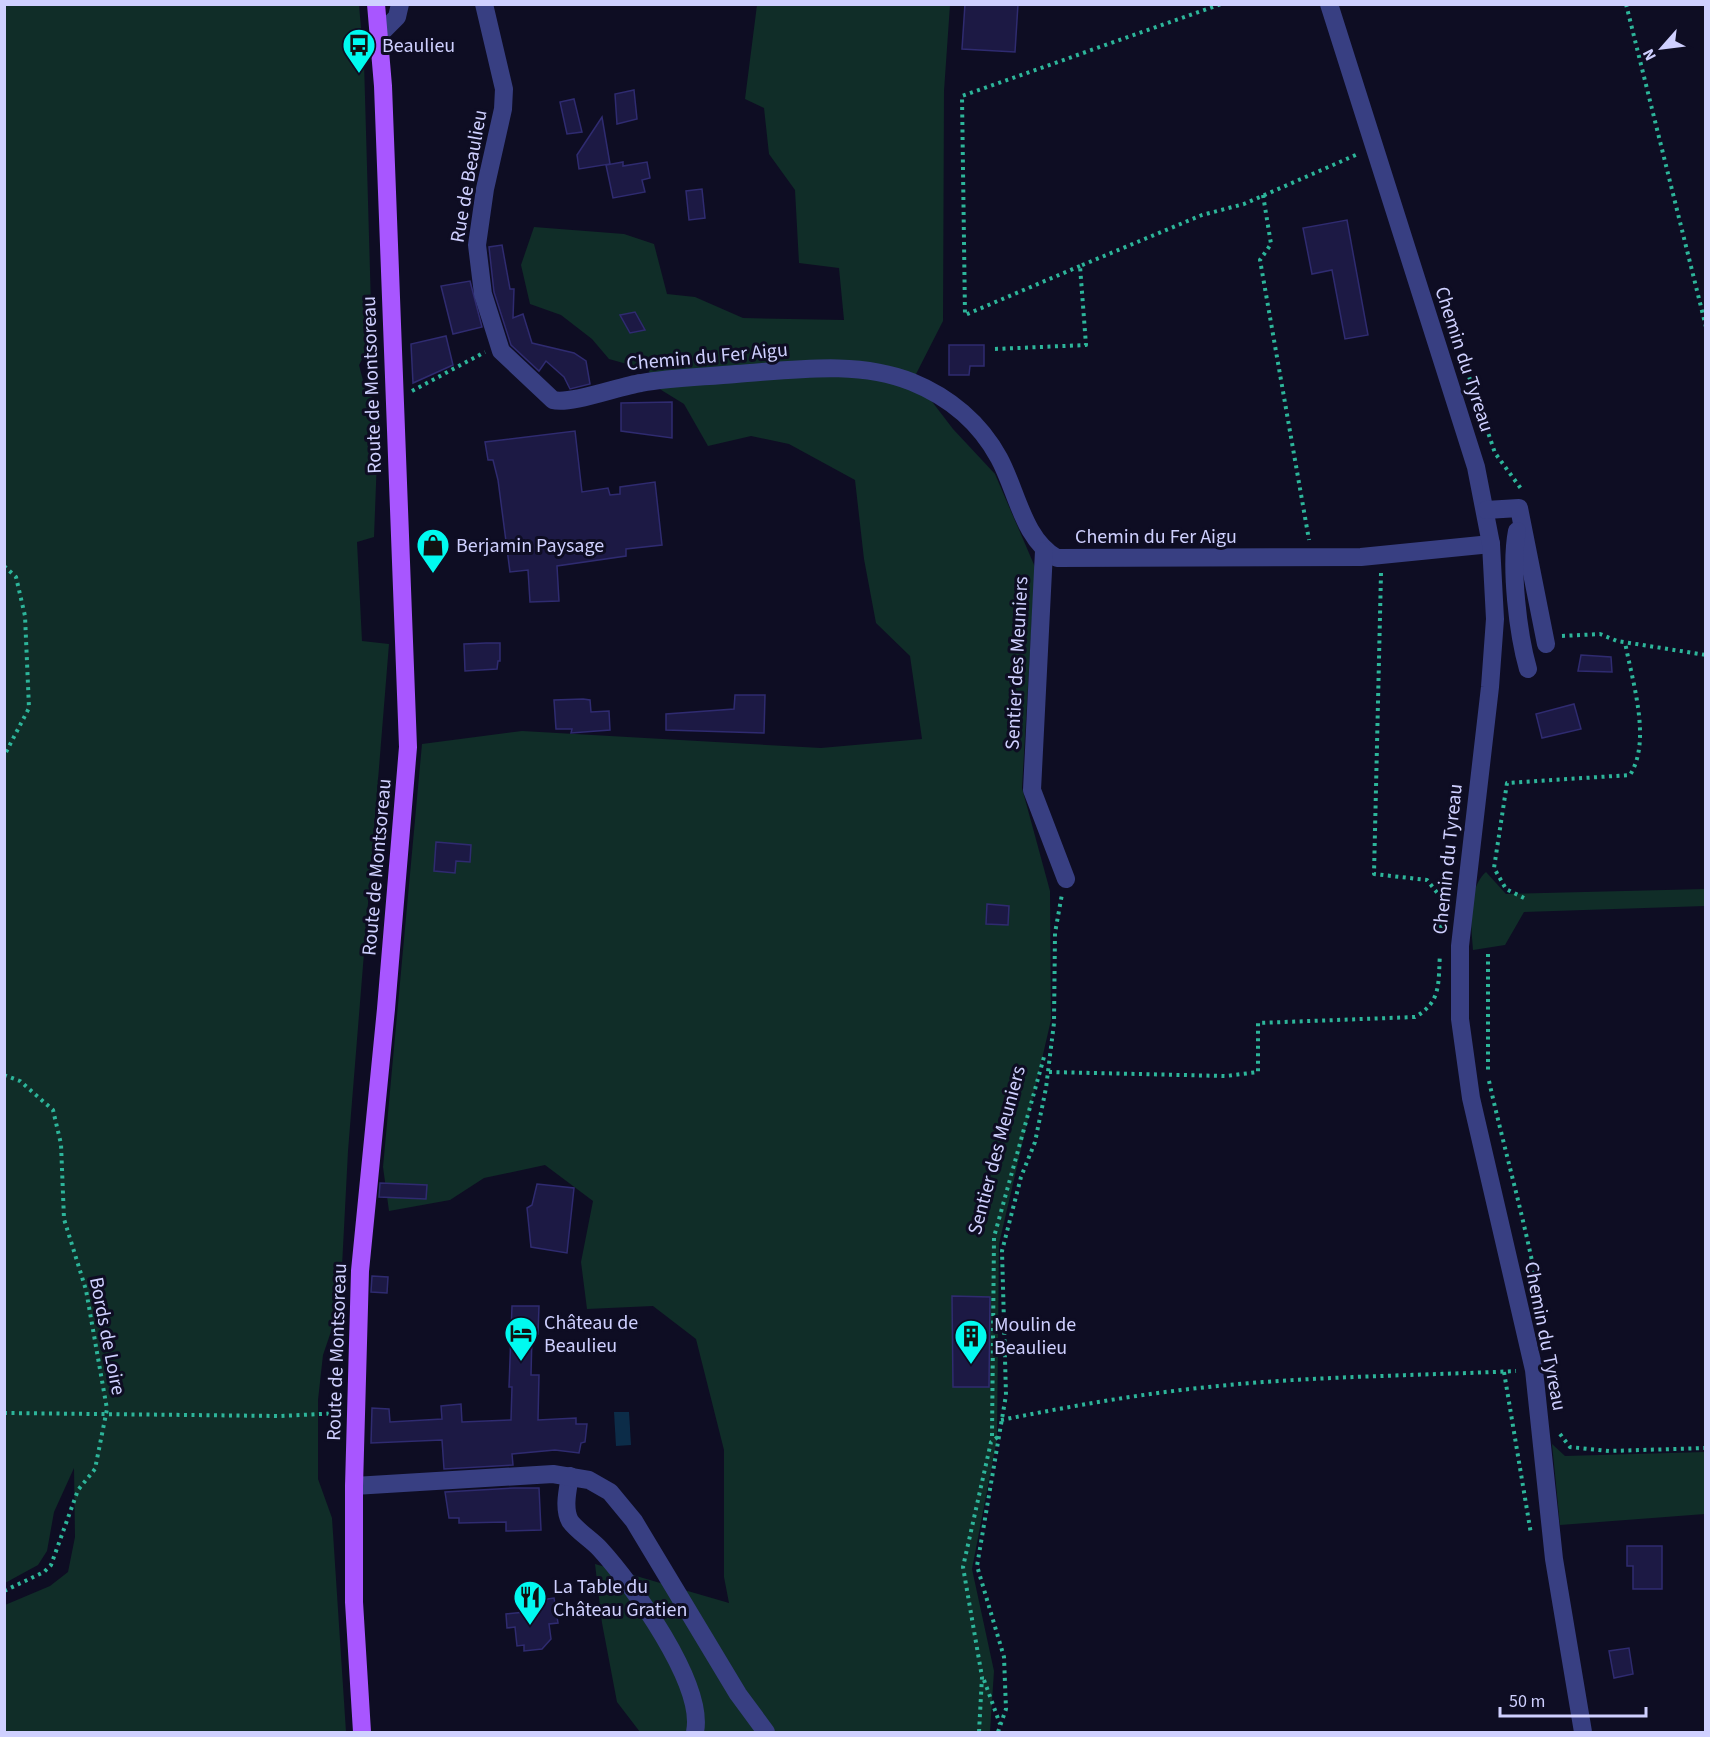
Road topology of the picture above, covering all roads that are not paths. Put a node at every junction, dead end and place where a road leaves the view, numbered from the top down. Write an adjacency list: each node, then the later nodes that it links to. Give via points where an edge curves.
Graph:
1 (376, 4): 5 (main road, Route de Montsoreau)
2 (400, 4): 5 (street, via 397,17)
3 (484, 4): 6 (street, Rue de Beaulieu, via 504,89 477,245 483,294 497,345)
4 (1329, 4): 8 (street, Chemin du Tyreau, via 1476,466)
5 (378, 36): 15 (main road, Route de Montsoreau, via 408,747 360,1271)
6 (529, 378): 10 (street, Chemin du Fer Aigu, via 553,400 563,403 642,382 778,372 859,369 912,382 959,409 980,431 999,457)
7 (1525, 507): 8 (street); 11 (street); 12 (street, via 1515,542 1517,597)
8 (1486, 510): 9 (street, Chemin du Tyreau)
9 (1491, 544): 10 (street, Chemin du Fer Aigu, via 1312,559 1077,560 1057,558); 19 (street, Chemin du Tyreau, via 1495,578 1493,653 1460,946 1460,1019 1479,1138 1534,1370 1554,1559)
10 (1044, 551): 13 (street, Sentier des Meuniers, via 1032,790)
11 (1549, 640)
12 (1528, 669)
13 (1065, 879)
14 (570, 1476): 15 (street, via 515,1475); 17 (street, via 566,1496 570,1520 599,1548 651,1614 689,1693); 18 (street, via 589,1480 623,1505 738,1694)
15 (354, 1486): 16 (main road, Route de Montsoreau, via 354,1602)
16 (362, 1732)
17 (695, 1732)
18 (766, 1732)
19 (1583, 1732)

